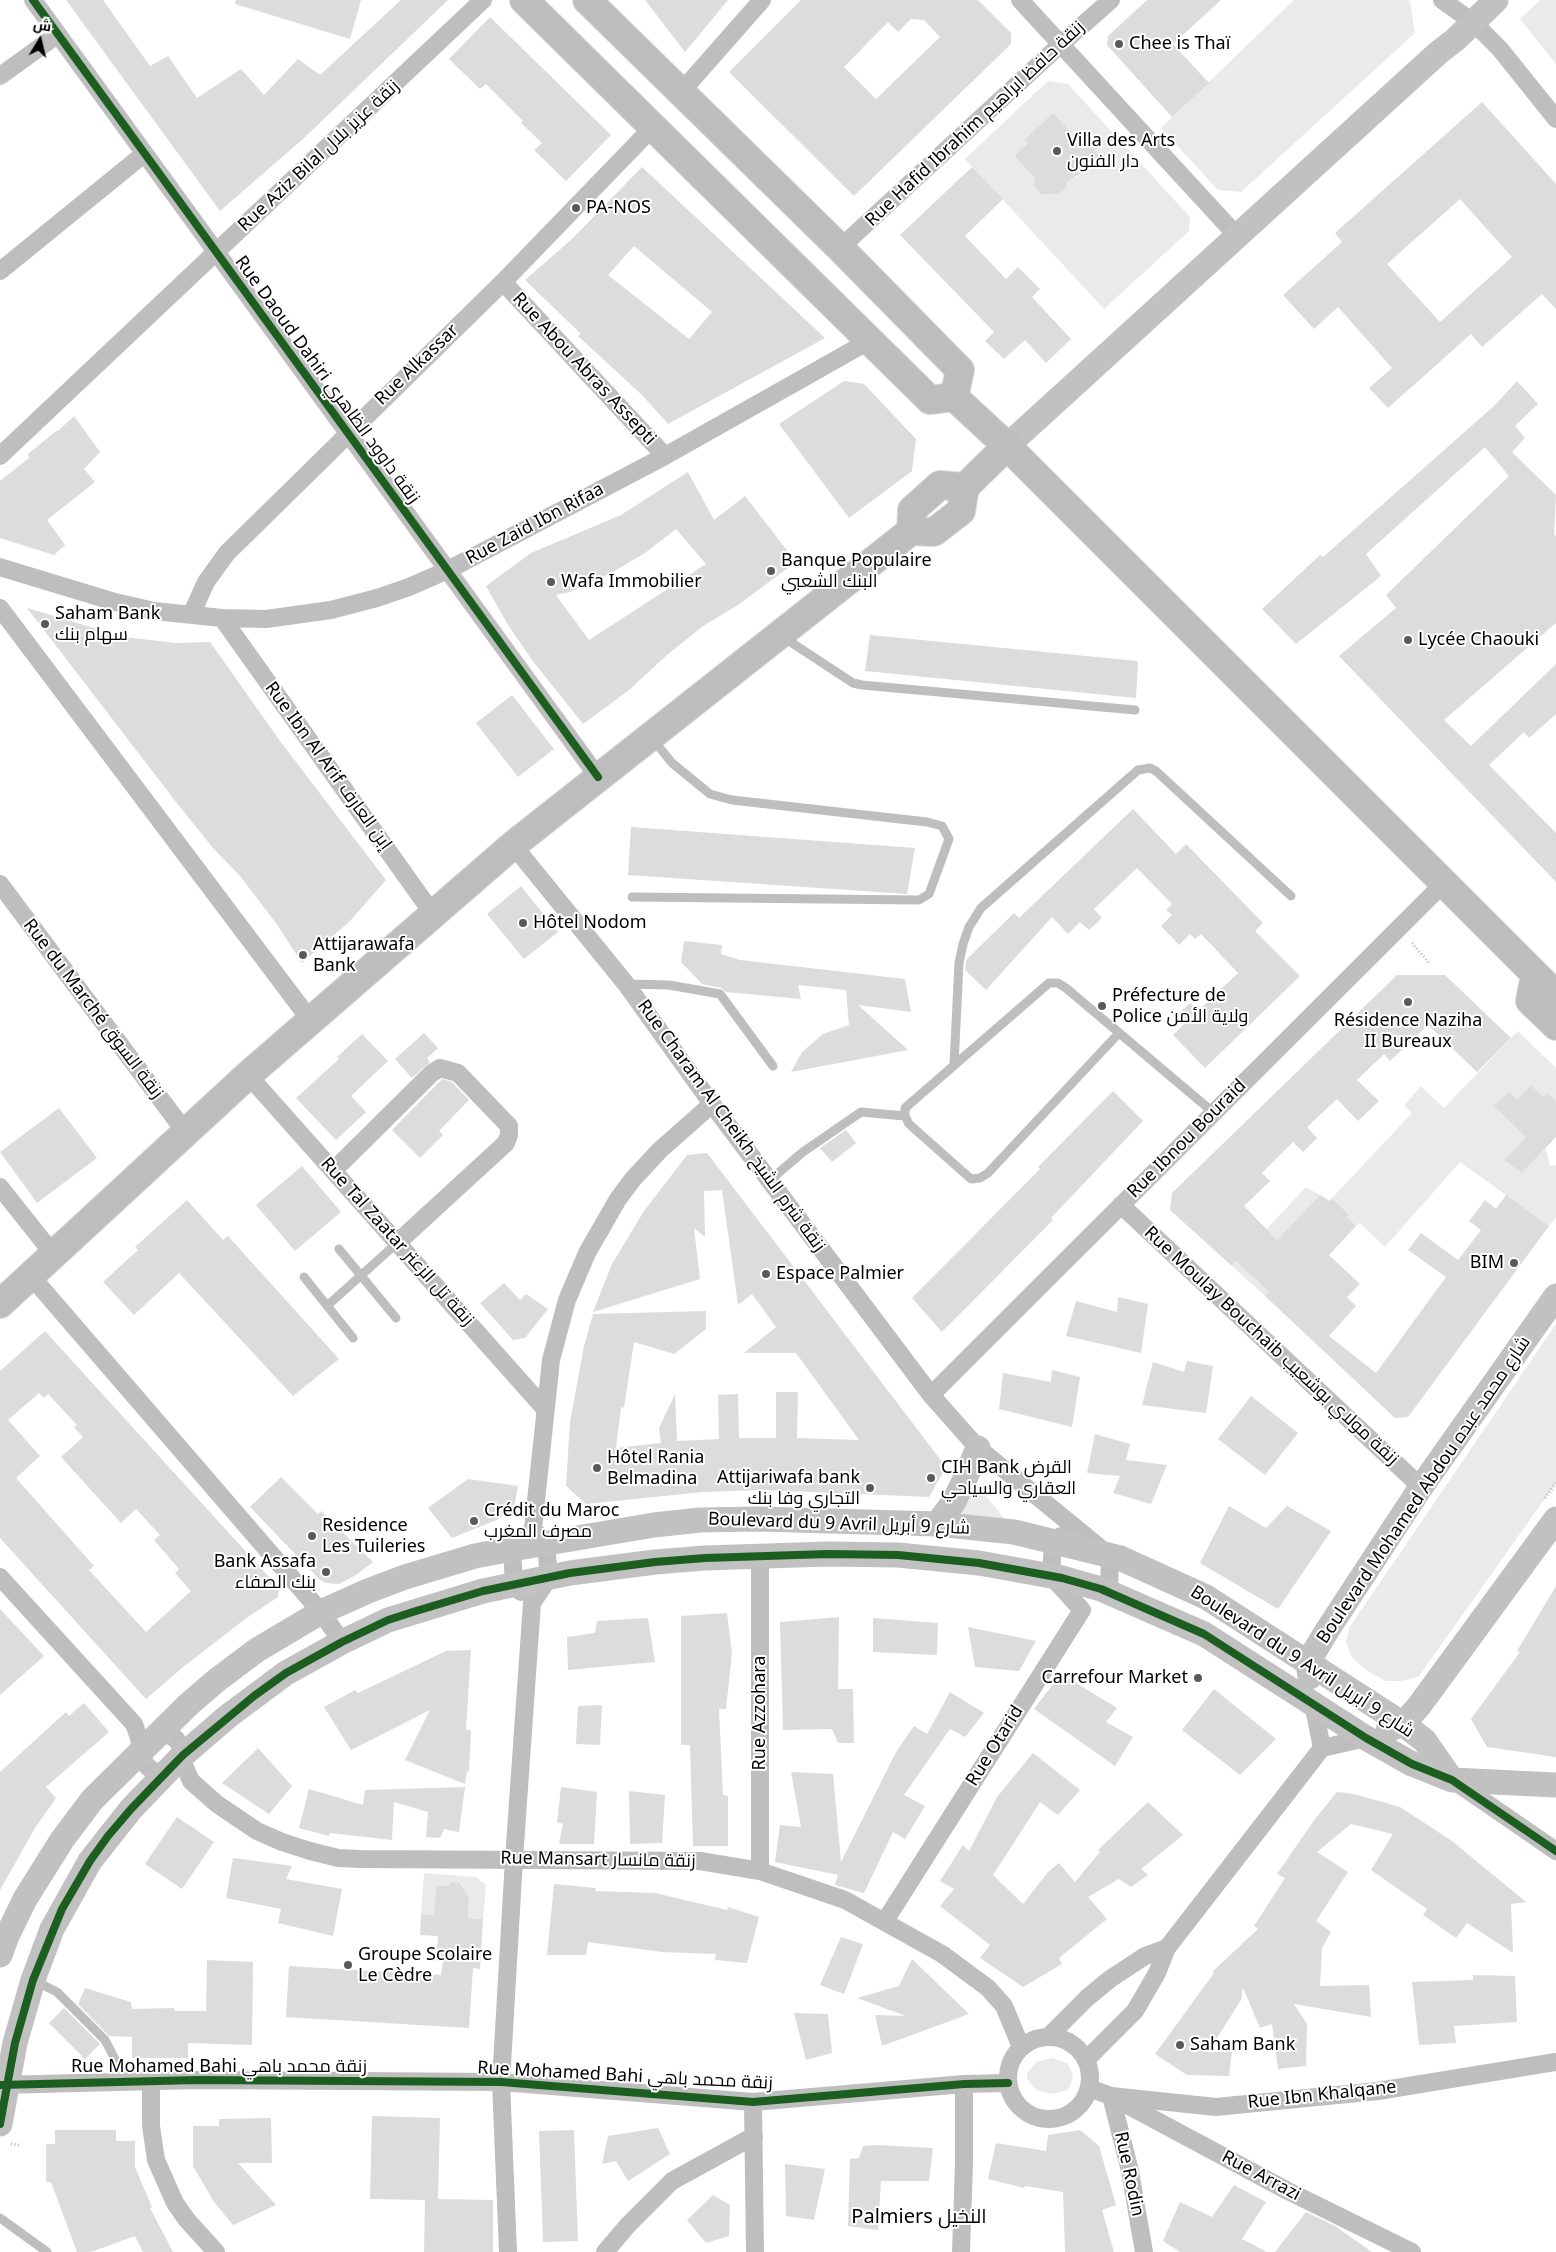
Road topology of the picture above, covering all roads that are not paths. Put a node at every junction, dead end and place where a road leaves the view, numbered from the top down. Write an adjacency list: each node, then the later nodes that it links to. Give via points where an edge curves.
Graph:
1 (34, 0): 11 (street, Rue Daoud Dahiri زنقة داوود الظاهري)
2 (484, 0): 20 (street, Rue Aziz Bilal زنقة عزيز بلال)
3 (524, 0): 16 (main road)
4 (587, 0): 14 (main road)
5 (762, 0): 14 (street)
6 (1020, 0): 12 (street)
7 (1111, 0): 12 (street, Rue Hafid Ibrahim زنقة حافظ ابراهيم)
8 (1442, 0): 10 (street)
9 (1496, 0): 10 (street)
10 (1474, 23): 15 (street, via 1500,49); 18 (street)
11 (57, 35): 13 (street); 17 (street, Rue Daoud Dahiri زنقة داوود الظاهري)
12 (1061, 44): 18 (street); 19 (street, Rue Hafid Ibrahim زنقة حافظ ابراهيم)
13 (0, 76)
14 (681, 92): 19 (main road)
15 (1556, 120)
16 (654, 126): 22 (street, Rue Alkassar); 23 (main road)
17 (144, 154): 20 (street, Rue Daoud Dahiri زنقة داوود الظاهري); 21 (street)
18 (1238, 237): 26 (street)
19 (840, 248): 24 (main road, via 960,370)
20 (217, 253): 25 (street, Rue Daoud Dahiri زنقة داوود الظاهري); 27 (street, Rue Aziz Bilal زنقة عزيز بلال)
21 (0, 271)
22 (503, 282): 25 (street, Rue Alkassar); 28 (street, Rue Abou Abras Assepti)
23 (869, 341): 24 (main road, via 930,400); 28 (street, Rue Zaid Ibn Rifaa)
24 (954, 397): 26 (main road)
25 (347, 433): 30 (street, Rue Daoud Dahiri زنقة داوود الظاهري); 32 (street, Rue Alkassar, via 227,553 206,582)
26 (1007, 446): 34 (main road, via 965,486 940,485 912,510 911,531); 39 (main road)
27 (0, 456)
28 (665, 456): 30 (street, Rue Zaid Ibn Rifaa)
29 (0, 567): 32 (street, Rue Zaid Ibn Rifaa, via 115,602 154,611)
30 (448, 570): 33 (street, Rue Zaid Ibn Rifaa, via 409,587 330,610 266,618); 37 (street, Rue Daoud Dahiri زنقة داوود الظاهري)
31 (0, 608): 47 (street)
32 (192, 613): 33 (street, Rue Zaid Ibn Rifaa)
33 (222, 618): 43 (street, Rue Ibn Al Arif إبن العارف)
34 (779, 634): 35 (lane, via 806,654 862,686); 36 (main road)
35 (1135, 710)
36 (650, 736): 37 (main road); 42 (lane, via 672,763 710,794 732,800 927,822 942,826 949,839 929,894 919,900)
37 (598, 777): 38 (main road)
38 (513, 845): 43 (main road); 45 (street, Rue Charam Al Cheikh زنقة شرم الشيخ)
39 (1444, 883): 44 (main road); 54 (street, Rue Ibnou Bouraid)
40 (0, 884): 56 (street, Rue du Marché زنقة السوق)
41 (1291, 896): 50 (lane, via 1156,771 1150,768 1138,770 981,908 966,935 959,963)
42 (632, 897)
43 (434, 914): 47 (main road)
44 (1545, 974): 46 (main road); 48 (main road, via 1530,1001)
45 (626, 984): 51 (lane, via 684,987 720,994); 53 (street, Rue Charam Al Cheikh زنقة شرم الشيخ)
46 (1556, 995)
47 (311, 1021): 52 (main road)
48 (1556, 1026)
49 (1119, 1033): 50 (lane, via 1066,988 1058,983 1048,983); 54 (lane); 55 (lane, via 980,1178 971,1179 909,1124)
50 (954, 1065): 55 (lane, via 905,1108)
51 (773, 1066)
52 (248, 1075): 56 (main road); 57 (street, Rue Tal Zaatar زنقة تل الزعتر)
53 (712, 1104): 58 (street, Rue Charam Al Cheikh زنقة شرم الشيخ); 73 (street, via 633,1179 604,1222 567,1300 550,1360)
54 (1214, 1113): 60 (street, Rue Ibnou Bouraid)
55 (905, 1116): 58 (lane, via 861,1112 802,1152)
56 (186, 1133): 63 (main road)
57 (333, 1171): 61 (street, Rue Tal Zaatar زنقة تل الزعتر); 61 (street, via 440,1068 458,1072 509,1126 510,1135 506,1143)
58 (770, 1180): 72 (street, Rue Charam Al Cheikh زنقة شرم الشيخ)
59 (0, 1188): 63 (street)
60 (1121, 1205): 72 (street, Rue Ibnou Bouraid); 75 (street, Rue Moulay Bouchaib زنقة مولاي بوشعيب)
61 (397, 1243): 65 (lane); 73 (street, Rue Tal Zaatar زنقة تل الزعتر)
62 (339, 1249): 65 (lane)
63 (54, 1256): 64 (main road)
64 (31, 1276): 68 (main road); 90 (street)
65 (360, 1276): 69 (lane); 70 (lane)
66 (304, 1277): 69 (lane)
67 (1556, 1296): 75 (street, Boulevard Mohamed Abdou شارع محمد عبده)
68 (0, 1304)
69 (327, 1306): 71 (lane)
70 (396, 1318)
71 (353, 1338)
72 (931, 1395): 74 (street, Rue Charam Al Cheikh زنقة شرم الشيخ)
73 (545, 1410): 79 (street)
74 (978, 1448): 77 (street, via 953,1503); 78 (street, Rue Charam Al Cheikh زنقة شرم الشيخ)
75 (1422, 1487): 92 (street, Boulevard Mohamed Abdou شارع محمد عبده)
76 (1556, 1519): 94 (street)
77 (938, 1524): 79 (street, Boulevard du 9 Avril شارع 9 أبريل, via 700,1520); 80 (street, Boulevard du 9 Avril شارع 9 أبريل, via 1014,1532)
78 (1078, 1529): 80 (street); 83 (street, Rue Charam Al Cheikh زنقة شرم الشيخ)
79 (539, 1536): 81 (street, Boulevard du 9 Avril شارع 9 أبريل); 86 (street)
80 (1053, 1540): 83 (street, Boulevard du 9 Avril شارع 9 أبريل); 84 (street)
81 (512, 1549): 87 (street); 90 (street, Boulevard du 9 Avril شارع 9 أبريل, via 475,1556 405,1577)
82 (760, 1555): 84 (street, Boulevard du 9 Avril شارع 9 أبريل, via 898,1555 979,1563); 86 (street, Boulevard du 9 Avril شارع 9 أبريل, via 655,1562); 105 (street, Rue Azzohara)
83 (1110, 1556): 88 (street); 92 (street, Boulevard du 9 Avril شارع 9 أبريل, via 1206,1597)
84 (1051, 1576): 88 (street, Boulevard du 9 Avril شارع 9 أبريل); 106 (street, Rue Otarid, via 1082,1610)
85 (0, 1577): 98 (street, via 134,1724)
86 (549, 1578): 87 (street, Boulevard du 9 Avril شارع 9 أبريل); 89 (street)
87 (514, 1585): 89 (street); 91 (street, Boulevard du 9 Avril شارع 9 أبريل, via 483,1591 388,1620)
88 (1110, 1592): 93 (street, Boulevard du 9 Avril شارع 9 أبريل, via 1204,1634)
89 (532, 1603): 104 (street)
90 (321, 1612): 91 (street); 95 (street, Boulevard du 9 Avril شارع 9 أبريل, via 236,1664)
91 (342, 1642): 99 (street, Boulevard du 9 Avril شارع 9 أبريل, via 286,1673)
92 (1308, 1662): 93 (street, Boulevard Mohamed Abdou شارع محمد عبده); 94 (street, Boulevard du 9 Avril شارع 9 أبريل)
93 (1313, 1703): 96 (street, Boulevard du 9 Avril شارع 9 أبريل); 97 (street, Boulevard Mohamed Abdou شارع محمد عبده)
94 (1403, 1724): 96 (street); 101 (street, Boulevard du 9 Avril شارع 9 أبريل, via 1425,1741)
95 (162, 1732): 98 (street, Boulevard du 9 Avril شارع 9 أبريل); 99 (street, Rue Mansart زنقة مانسار, via 176,1739)
96 (1366, 1738): 97 (street); 101 (street, Boulevard du 9 Avril شارع 9 أبريل, via 1412,1764)
97 (1322, 1748): 107 (street)
98 (140, 1753): 100 (street, via 148,1767); 108 (street, Boulevard du 9 Avril شارع 9 أبريل, via 105,1786 62,1840 24,1899)
99 (183, 1755): 100 (street, Boulevard du 9 Avril شارع 9 أبريل); 104 (street, Rue Mansart زنقة مانسار, via 191,1781 217,1804 258,1831 310,1851 338,1858)
100 (161, 1776): 109 (street, Boulevard du 9 Avril شارع 9 أبريل, via 90,1861 62,1908)
101 (1452, 1780): 102 (street); 103 (street)
102 (1556, 1785)
103 (1556, 1851)
104 (514, 1858): 105 (street, Rue Mansart زنقة مانسار, via 700,1861); 117 (street)
105 (760, 1872): 106 (street, Rue Mansart زنقة مانسار, via 845,1900)
106 (884, 1921): 112 (street, Rue Mansart زنقة مانسار, via 942,1954 988,1988 1004,2006)
107 (1167, 1948): 110 (street, via 1145,1956 1110,1978); 113 (street, via 1135,2011)
108 (0, 1955)
109 (33, 1980): 111 (street, Boulevard du 9 Avril شارع 9 أبريل); 116 (lane, via 57,1992 105,2040)
110 (1048, 2037): 112 (street); 113 (street, via 1070,2043)
111 (8, 2038): 119 (street, Boulevard du 9 Avril شارع 9 أبريل)
112 (1021, 2047): 118 (street, via 1009,2066)
113 (1086, 2060): 121 (street, via 1090,2072)
114 (1556, 2062): 122 (street, Rue Ibn Khalqane, via 1378,2091 1216,2107)
115 (151, 2081): 116 (street, Rue Mohamed Bahi زنقة محمد باهي); 117 (street, Rue Mohamed Bahi زنقة محمد باهي); 128 (street, via 151,2126 156,2160 175,2203)
116 (127, 2082): 119 (street, Rue Mohamed Bahi زنقة محمد باهي)
117 (501, 2082): 123 (street, Rue Mohamed Bahi زنقة محمد باهي); 129 (street)
118 (1008, 2083): 120 (street, Rue Mohamed Bahi زنقة محمد باهي); 121 (street, via 1014,2100 1023,2110 1047,2119 1073,2111)
119 (3, 2084): 124 (street, Boulevard du 9 Avril شارع 9 أبريل)
120 (964, 2084): 123 (street, Rue Mohamed Bahi زنقة محمد باهي); 132 (street)
121 (1089, 2088): 122 (street, Rue Ibn Khalqane)
122 (1111, 2096): 133 (street, Rue Rodin, via 1128,2162); 134 (street, Rue Arrazi, via 1286,2190)
123 (753, 2102): 125 (street)
124 (5, 2134)
125 (754, 2136): 130 (street, via 672,2181); 131 (street)
126 (0, 2218): 127 (lane)
127 (47, 2252)
128 (216, 2252)
129 (508, 2252)
130 (605, 2252)
131 (755, 2252)
132 (961, 2252)
133 (1144, 2252)
134 (1412, 2252)

